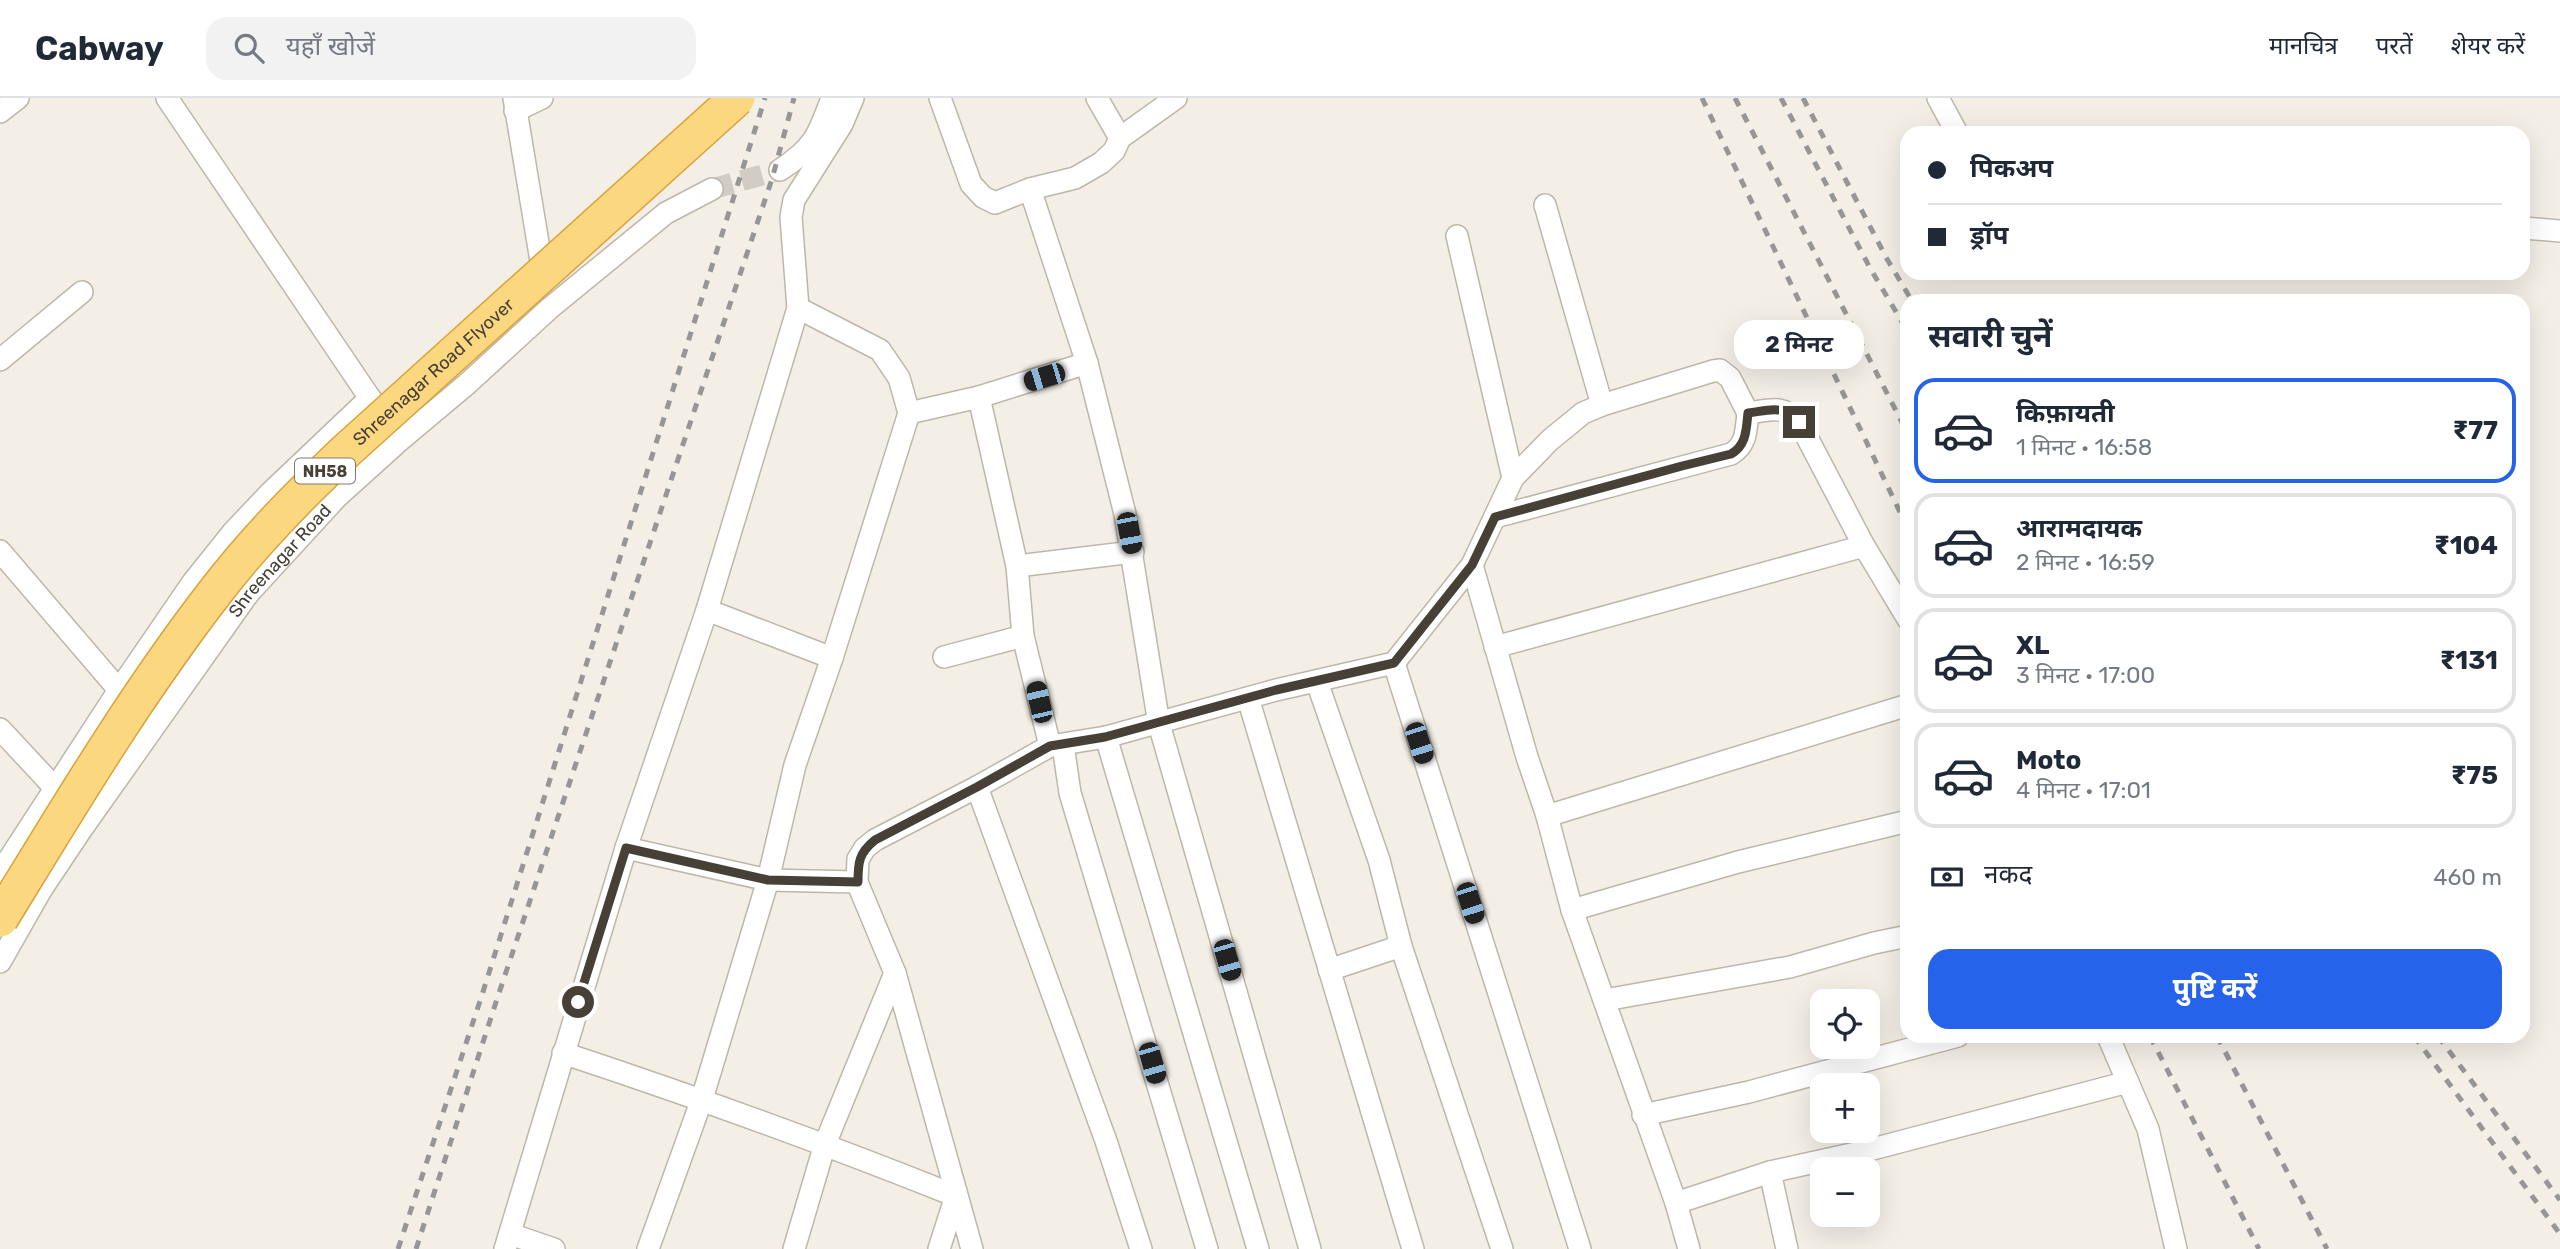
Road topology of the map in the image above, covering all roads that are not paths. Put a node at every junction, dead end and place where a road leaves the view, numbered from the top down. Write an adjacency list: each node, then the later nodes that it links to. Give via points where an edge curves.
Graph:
1 (18, 98): 12 (street)
2 (167, 98): 28 (street)
3 (542, 98): 11 (street)
4 (737, 98): 64 (highway, Shreenagar Road Flyover / NH58, bridge, via 298,496 201,610)
5 (832, 98): 15 (street, via 807,151)
6 (853, 98): 24 (street, via 794,200)
7 (940, 98): 17 (street, via 971,184 982,197 995,202)
8 (1097, 98): 14 (street)
9 (1176, 98): 14 (street)
10 (1938, 98): 13 (street)
11 (514, 105): 23 (street)
12 (0, 111)
13 (1953, 126)
14 (1121, 138): 17 (street, via 1101,163 1075,178)
15 (780, 170)
16 (712, 189): 23 (street, Shreenagar Road, via 666,214)
17 (1030, 189): 26 (street)
18 (1545, 205): 29 (street)
19 (2530, 228): 20 (street)
20 (2560, 231)
21 (1457, 236): 33 (street)
22 (82, 292): 25 (street)
23 (550, 308): 32 (street, Shreenagar Road)
24 (798, 308): 30 (street, via 880,350 899,378); 41 (street)
25 (0, 360)
26 (1087, 363): 27 (street); 37 (street)
27 (979, 397): 30 (street); 39 (street)
28 (370, 398): 32 (street); 48 (street, via 233,532)
29 (1602, 405): 31 (street, via 1720,370 1730,378); 33 (street, via 1583,413 1550,440)
30 (909, 413): 45 (street)
31 (1748, 413): 34 (street, via 1744,441 1731,454); 35 (street, via 1777,409 1799,422)
32 (398, 441): 67 (street, Shreenagar Road, via 337,497 248,594 67,850)
33 (1513, 478): 34 (street)
34 (1495, 517): 38 (street)
35 (1864, 546): 40 (street); 43 (street)
36 (0, 551): 48 (street)
37 (1133, 552): 39 (street); 51 (street)
38 (1472, 565): 43 (street); 46 (street)
39 (1017, 566): 42 (street)
40 (1900, 606)
41 (707, 610): 45 (street); 59 (street)
42 (1023, 636): 44 (street); 54 (street)
43 (1495, 647): 57 (street)
44 (944, 657)
45 (832, 658): 61 (street, via 794,765)
46 (1394, 663): 47 (street); 93 (street)
47 (1317, 682): 49 (street); 66 (street, via 1378,860)
48 (118, 690): 56 (street)
49 (1248, 698): 51 (street); 68 (street)
50 (1900, 707): 57 (street)
51 (1160, 724): 53 (street); 90 (street)
52 (0, 729): 56 (street)
53 (1105, 737): 54 (street); 89 (street)
54 (1057, 745): 55 (street); 88 (street)
55 (977, 787): 62 (street, via 875,840 858,859); 87 (street)
56 (55, 788): 60 (street)
57 (1547, 816): 63 (street)
58 (1900, 823): 63 (street, via 1738,862)
59 (626, 848): 61 (street); 73 (street)
60 (0, 873)
61 (768, 880): 62 (street); 75 (street)
62 (858, 882): 69 (street)
63 (1572, 910): 70 (street)
64 (0, 919)
65 (1900, 938): 70 (street, via 1790,967)
66 (1401, 946): 68 (street); 92 (street)
67 (0, 962)
68 (1329, 970): 91 (street)
69 (895, 973): 77 (street); 79 (street)
70 (1605, 1000): 76 (street)
71 (1932, 1043): 76 (street)
72 (2111, 1043): 74 (street)
73 (563, 1053): 75 (street); 81 (street)
74 (2128, 1082): 78 (street); 98 (street, via 2148,1129)
75 (702, 1099): 77 (street); 83 (street)
76 (1643, 1115): 80 (street)
77 (825, 1144): 79 (street); 84 (street)
78 (1770, 1172): 80 (street); 95 (street)
79 (956, 1196): 85 (street); 86 (street)
80 (1676, 1203): 94 (street)
81 (507, 1241): 82 (street)
82 (554, 1249)
83 (648, 1249)
84 (794, 1249)
85 (939, 1249)
86 (972, 1249)
87 (1141, 1249)
88 (1208, 1249)
89 (1258, 1249)
90 (1310, 1249)
91 (1413, 1249)
92 (1502, 1249)
93 (1580, 1249)
94 (1689, 1249)
95 (1787, 1249)
96 (2156, 1249): 97 (street)
97 (2167, 1249)
98 (2176, 1249)

